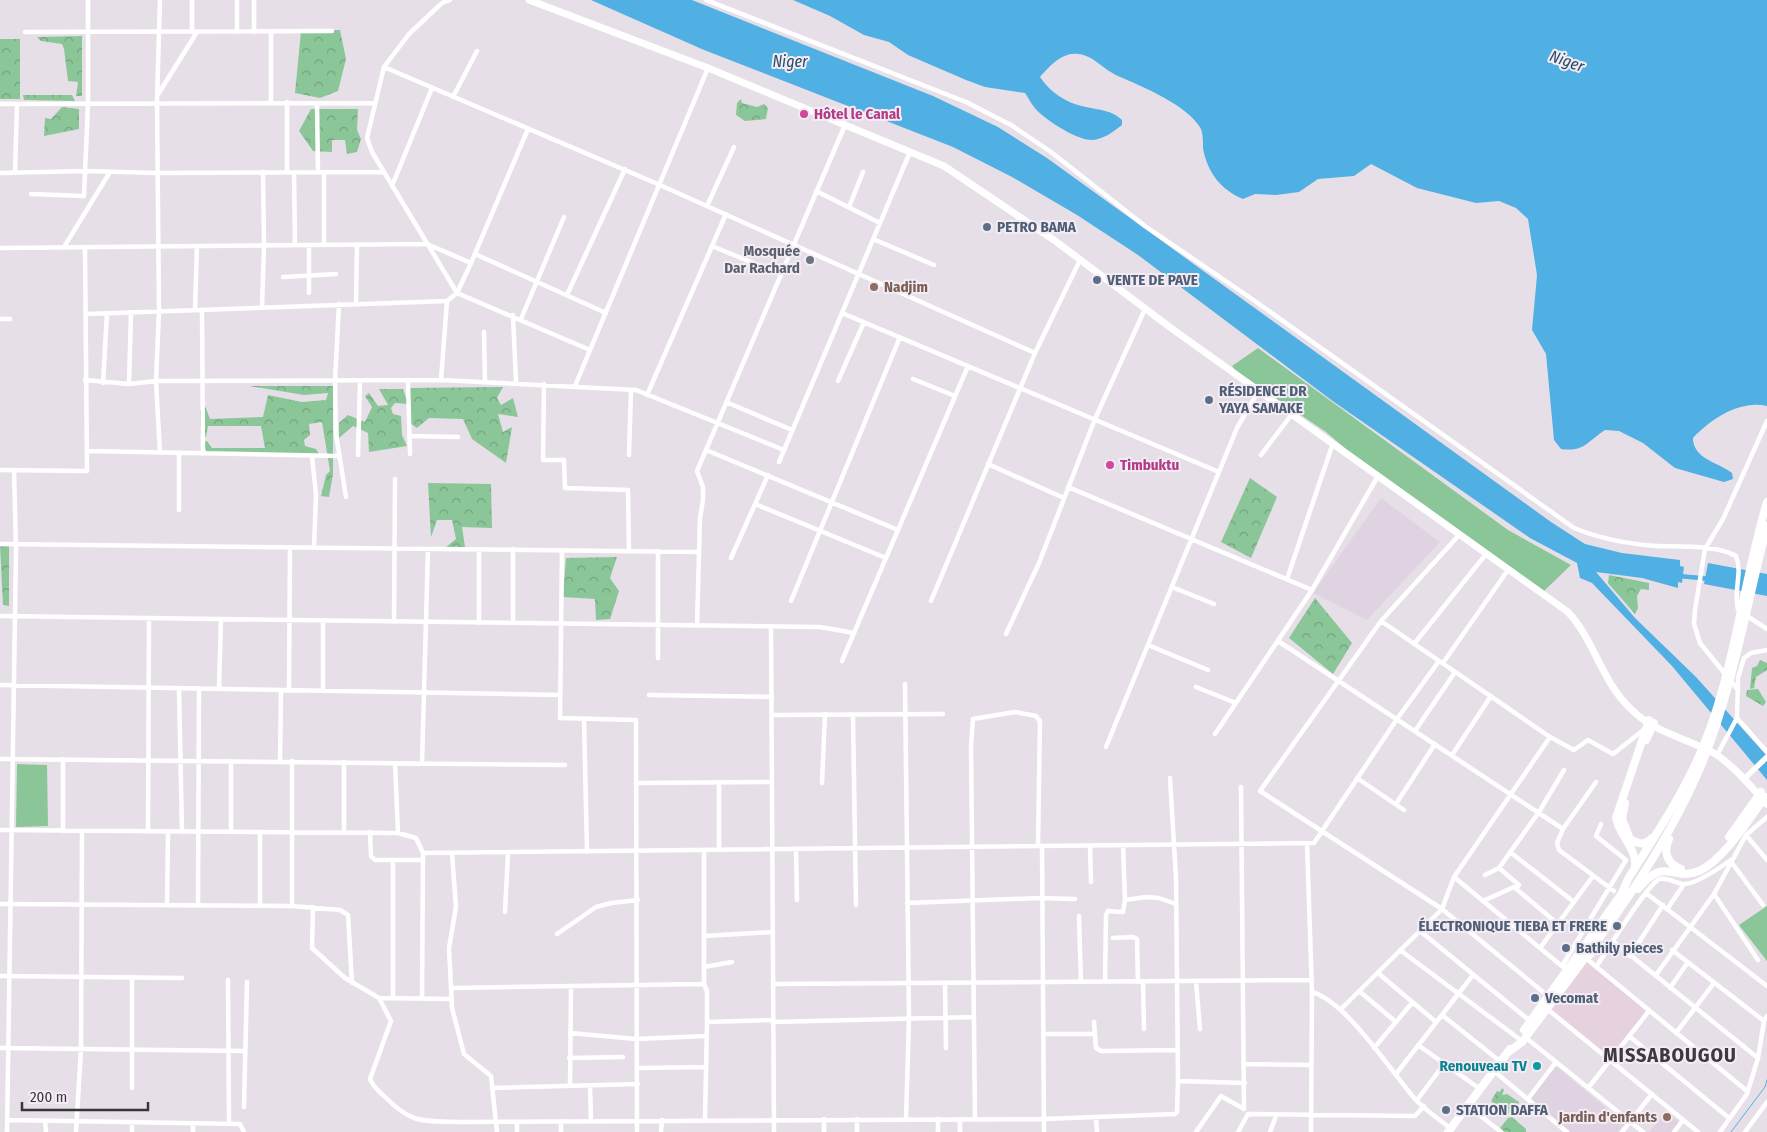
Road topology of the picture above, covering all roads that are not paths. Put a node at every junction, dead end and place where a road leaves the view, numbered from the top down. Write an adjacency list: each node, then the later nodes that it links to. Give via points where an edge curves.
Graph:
1 (88, 0): 11 (street)
2 (160, 0): 12 (street)
3 (192, 0): 13 (street)
4 (237, 0): 14 (street)
5 (254, 0): 15 (street)
6 (450, 0): 18 (street, via 442,3 409,34)
7 (529, 0): 19 (main road)
8 (706, 0): 176 (street, via 966,102 1011,125 1059,158 1145,226 1574,528 1613,541 1692,546)
9 (332, 31): 16 (street)
10 (25, 32): 11 (street)
11 (88, 32): 12 (street); 30 (street)
12 (159, 32): 13 (street); 21 (street)
13 (195, 32): 14 (street); 21 (street)
14 (237, 32): 15 (street)
15 (254, 32): 16 (street)
16 (271, 32): 23 (street)
17 (477, 50): 22 (street)
18 (384, 67): 20 (street); 27 (street)
19 (708, 68): 31 (main road); 47 (street)
20 (432, 88): 22 (street); 48 (street)
21 (157, 97): 26 (street)
22 (453, 97): 32 (street)
23 (271, 102): 24 (street); 26 (street)
24 (287, 102): 25 (street); 39 (street)
25 (318, 102): 27 (street); 41 (street)
26 (158, 103): 30 (street); 46 (street)
27 (375, 103): 42 (street, via 367,138)
28 (0, 104): 29 (street)
29 (16, 104): 30 (street); 45 (street)
30 (88, 104): 35 (street)
31 (845, 125): 34 (main road); 49 (street)
32 (528, 129): 36 (street); 70 (street)
33 (734, 147): 51 (street)
34 (910, 152): 55 (street); 71 (main road, via 951,170)
35 (86, 170): 37 (street); 45 (street); 50 (street, via 84,196)
36 (625, 170): 47 (street); 82 (street)
37 (110, 172): 46 (street); 67 (street)
38 (263, 172): 39 (street); 46 (street); 65 (street)
39 (287, 172): 40 (street)
40 (294, 172): 41 (street); 59 (street)
41 (321, 172): 42 (street); 61 (street)
42 (383, 172): 48 (street)
43 (863, 172): 52 (street)
44 (0, 173): 45 (street)
45 (16, 173)
46 (158, 173): 63 (street)
47 (660, 184): 51 (street); 93 (street)
48 (392, 186): 57 (street)
49 (816, 191): 52 (street); 58 (street)
50 (31, 194)
51 (707, 206): 53 (street)
52 (849, 207): 55 (street)
53 (726, 214): 58 (street); 66 (street)
54 (564, 217): 79 (street)
55 (880, 223): 56 (street)
56 (874, 238): 73 (street); 74 (street)
57 (427, 244): 62 (street); 72 (street); 81 (street)
58 (792, 244): 74 (street); 76 (street)
59 (294, 245): 60 (street); 65 (street)
60 (309, 245): 61 (street); 77 (street)
61 (324, 245): 62 (street)
62 (357, 245): 85 (street)
63 (158, 246): 64 (street); 68 (street); 90 (street)
64 (197, 246): 65 (street); 88 (street)
65 (264, 246): 86 (street)
66 (712, 246): 76 (street); 124 (street)
67 (64, 247): 68 (street); 69 (street)
68 (85, 247): 95 (street)
69 (0, 248)
70 (475, 254): 72 (street); 79 (street)
71 (1080, 260): 87 (main road); 104 (street)
72 (471, 263): 81 (street)
73 (934, 265)
74 (859, 273): 94 (street); 104 (street)
75 (336, 274): 77 (street)
76 (780, 274): 126 (street)
77 (309, 275): 78 (street); 80 (street)
78 (283, 276)
79 (537, 282): 82 (street); 99 (street)
80 (309, 293)
81 (457, 293): 83 (street); 96 (street)
82 (567, 295): 93 (street)
83 (447, 301): 85 (street); 108 (street)
84 (339, 304): 85 (street); 86 (street); 112 (street)
85 (356, 304)
86 (262, 307): 89 (street)
87 (1145, 309): 123 (main road); 128 (street)
88 (195, 310): 89 (street); 90 (street)
89 (202, 310): 111 (street)
90 (159, 311): 91 (street); 109 (street)
91 (131, 312): 92 (street); 118 (street)
92 (107, 313): 95 (street); 116 (street)
93 (606, 313): 103 (street)
94 (842, 313): 100 (street); 131 (street)
95 (87, 314): 107 (street, via 88,374)
96 (513, 315): 99 (street); 117 (street)
97 (0, 319): 98 (street)
98 (10, 319)
99 (521, 319): 103 (street)
100 (864, 322): 102 (street); 110 (street)
101 (484, 332): 115 (street)
102 (900, 337): 105 (street); 158 (street)
103 (590, 350): 120 (street)
104 (1035, 353): 121 (street)
105 (968, 366): 121 (street); 125 (street)
106 (913, 379): 125 (street)
107 (85, 380): 116 (street); 137 (street)
108 (441, 380): 114 (street); 115 (street)
109 (156, 381): 111 (street); 118 (street); 138 (street)
110 (838, 381)
111 (202, 382): 112 (street); 140 (street)
112 (335, 382): 113 (street); 146 (street, via 336,434)
113 (360, 382): 114 (street); 142 (street)
114 (408, 382): 132 (street)
115 (485, 382): 117 (street)
116 (104, 383): 118 (street)
117 (516, 383): 119 (street)
118 (129, 384)
119 (544, 384): 120 (street); 177 (street, via 543,460 564,460 565,488 628,490)
120 (575, 386): 122 (street)
121 (1020, 388): 128 (street); 148 (street)
122 (631, 390): 124 (street); 143 (street)
123 (1259, 390): 127 (main road); 151 (street, via 1237,428)
124 (647, 395): 130 (street)
125 (955, 396): 164 (street)
126 (726, 402): 130 (street); 131 (street)
127 (1292, 414): 134 (main road); 144 (street)
128 (1095, 419): 151 (street); 155 (street)
129 (1767, 421): 176 (street, via 1742,480)
130 (717, 423): 135 (street); 136 (street)
131 (792, 430): 136 (street)
132 (409, 436): 133 (street); 141 (street)
133 (458, 437)
134 (1333, 443): 153 (main road); 184 (street)
135 (706, 450): 152 (street); 179 (street, via 696,471 703,487)
136 (784, 450): 147 (street)
137 (86, 451): 138 (street); 150 (street, via 87,471)
138 (160, 453): 139 (street)
139 (179, 453): 140 (street); 161 (street)
140 (203, 454): 145 (street)
141 (410, 454)
142 (358, 455)
143 (628, 455)
144 (1262, 455)
145 (312, 456): 146 (street); 170 (street, via 316,495)
146 (340, 456): 156 (street)
147 (779, 462)
148 (988, 464): 157 (street); 188 (street)
149 (0, 470): 150 (street)
150 (14, 470): 168 (street)
151 (1219, 472): 166 (street)
152 (768, 475): 158 (street); 160 (street)
153 (1378, 476): 165 (main road); 186 (street)
154 (395, 479): 171 (street)
155 (1068, 487): 157 (street); 166 (street)
156 (346, 496)
157 (1064, 498): 207 (street, via 1039,563)
158 (832, 502): 163 (street); 164 (street)
159 (1767, 502): 266 (main road, via 1722,688)
160 (755, 504): 163 (street); 181 (street)
161 (179, 510)
162 (1767, 526): 266 (main road, via 1734,671)
163 (820, 530): 182 (street); 187 (street)
164 (898, 530): 182 (street)
165 (1460, 534): 180 (main road); 196 (street)
166 (1192, 538): 184 (street); 185 (street)
167 (0, 544): 168 (street)
168 (16, 544): 169 (street); 191 (street)
169 (290, 547): 170 (street); 194 (street)
170 (314, 547): 171 (street)
171 (395, 548): 172 (street); 197 (street)
172 (428, 548): 173 (street); 198 (street)
173 (479, 549): 174 (street); 199 (street)
174 (513, 550): 175 (street); 200 (street)
175 (562, 550): 177 (street); 201 (street)
176 (1705, 550): 205 (street, via 1729,552 1736,556 1738,610); 229 (street, via 1696,599 1696,634 1710,658)
177 (629, 551): 178 (street)
178 (658, 551): 179 (street); 202 (street)
179 (699, 552): 203 (street)
180 (1486, 554): 183 (main road); 209 (street)
181 (732, 558)
182 (886, 558): 206 (street)
183 (1508, 570): 214 (street); 244 (main road, via 1568,612 1603,671)
184 (1287, 579): 186 (street)
185 (1172, 587): 189 (street); 210 (street)
186 (1312, 590): 208 (street)
187 (791, 601)
188 (931, 601)
189 (1214, 604)
190 (0, 616): 191 (street)
191 (15, 617): 192 (street); 220 (street)
192 (149, 618): 193 (street); 222 (street)
193 (220, 619): 194 (street); 225 (street)
194 (290, 620): 195 (street); 227 (street)
195 (323, 621): 197 (street); 228 (street)
196 (1381, 621): 209 (street); 217 (street)
197 (394, 622): 198 (street)
198 (426, 622): 199 (street); 230 (street)
199 (479, 623): 200 (street)
200 (513, 623): 201 (street)
201 (561, 624): 202 (street); 231 (street)
202 (658, 625): 203 (street); 212 (street)
203 (697, 626): 204 (street)
204 (771, 627): 206 (street, via 820,628); 234 (street)
205 (1767, 629)
206 (854, 633): 213 (street)
207 (1006, 634)
208 (1278, 641): 217 (street); 235 (street)
209 (1414, 644): 214 (street)
210 (1148, 645): 215 (street); 249 (street)
211 (1767, 650): 229 (street, via 1744,658)
212 (658, 658)
213 (842, 661)
214 (1441, 662): 216 (street); 242 (street)
215 (1208, 670)
216 (1455, 672): 233 (street); 245 (street)
217 (1339, 681): 242 (street); 293 (street, via 1260,791)
218 (905, 684): 238 (street)
219 (0, 685): 220 (street)
220 (14, 685): 222 (street); 254 (street)
221 (1196, 686): 235 (street)
222 (149, 687): 223 (street); 256 (street)
223 (178, 688): 224 (street); 257 (street)
224 (198, 688): 225 (street); 258 (street)
225 (219, 689): 226 (street)
226 (280, 690): 227 (street); 260 (street)
227 (289, 690): 228 (street)
228 (323, 690): 230 (street)
229 (1738, 690): 243 (street)
230 (424, 692): 231 (street); 264 (street)
231 (560, 695): 241 (street, via 560,718)
232 (648, 696): 234 (street)
233 (1491, 696): 247 (street); 252 (street)
234 (772, 697): 240 (street)
235 (1236, 703): 246 (street)
236 (825, 714): 237 (street); 240 (street); 275 (street)
237 (853, 714): 238 (street); 312 (street)
238 (906, 714): 239 (street); 313 (street)
239 (944, 714)
240 (772, 715): 272 (street)
241 (584, 719): 274 (street, via 636,720); 319 (street)
242 (1397, 719): 245 (street); 269 (street)
243 (1736, 719): 250 (street); 251 (street)
244 (1650, 724): 247 (street, via 1613,754 1588,740 1574,750); 250 (main road); 303 (main road, via 1623,806 1622,819 1626,834 1636,843 1648,843); 329 (main road, via 1616,818 1619,831 1634,854)
245 (1415, 731): 248 (street)
246 (1216, 734)
247 (1550, 736): 277 (street)
248 (1436, 744): 252 (street); 280 (street)
249 (1106, 747)
250 (1718, 753): 270 (main road)
251 (1767, 753): 270 (street)
252 (1452, 755): 277 (street)
253 (0, 759): 254 (street)
254 (14, 759): 255 (street); 288 (street)
255 (63, 759): 256 (street); 289 (street)
256 (149, 760): 257 (street); 294 (street)
257 (180, 760): 258 (street); 296 (street)
258 (198, 760): 259 (street); 291 (street)
259 (231, 761): 260 (street); 292 (street)
260 (280, 761): 261 (street)
261 (292, 761): 262 (street); 298 (street)
262 (344, 762): 263 (street); 299 (street)
263 (395, 762): 264 (street); 301 (street)
264 (422, 763): 265 (street)
265 (565, 765)
266 (1698, 765): 279 (main road); 282 (main road)
267 (1564, 770): 283 (street)
268 (1170, 778): 307 (street)
269 (1357, 778): 280 (street); 293 (street)
270 (1745, 778): 278 (main road)
271 (719, 782): 272 (street); 274 (street); 316 (street)
272 (772, 782): 317 (street)
273 (1596, 782): 286 (street)
274 (636, 783): 318 (street)
275 (822, 783)
276 (1241, 787): 305 (street)
277 (1511, 794): 283 (street); 332 (street)
278 (1764, 798): 311 (main road, via 1705,864 1688,870 1675,867 1667,857); 334 (main road, via 1724,852 1708,866 1693,874 1659,871)
279 (1675, 801): 303 (main road); 337 (main road, via 1653,848)
280 (1396, 804): 281 (street)
281 (1404, 810)
282 (1681, 810): 311 (main road); 364 (main road)
283 (1539, 812): 286 (street); 320 (street)
284 (1767, 818): 302 (street)
285 (1602, 824): 337 (street, via 1596,836 1626,860)
286 (1564, 828): 331 (street, via 1557,843 1558,850)
287 (0, 830): 288 (street)
288 (12, 830): 289 (street); 350 (street)
289 (63, 830): 290 (street)
290 (82, 831): 294 (street); 351 (street)
291 (198, 831): 292 (street); 296 (street); 354 (street)
292 (231, 831): 297 (street)
293 (1322, 831): 304 (street, via 1314,843); 361 (street)
294 (148, 832): 295 (street)
295 (168, 832): 296 (street); 353 (street)
296 (182, 832)
297 (260, 832): 298 (street); 357 (street)
298 (292, 832): 299 (street); 358 (street)
299 (344, 832): 300 (street)
300 (370, 832): 301 (street); 324 (street, via 372,858)
301 (398, 834): 323 (street, via 416,838)
302 (1746, 836): 326 (street); 327 (street)
303 (1653, 837): 329 (main road)
304 (1307, 843): 305 (street); 395 (street)
305 (1242, 844): 307 (street); 394 (street)
306 (1123, 845): 307 (street); 309 (street); 345 (street)
307 (1175, 845): 352 (street)
308 (1040, 846): 309 (street); 310 (street); 310 (street, via 1040,721 1036,716 1015,712 973,719); 340 (street)
309 (1090, 846): 333 (street)
310 (972, 847): 313 (street); 344 (street)
311 (1665, 847): 334 (main road)
312 (855, 848): 313 (street); 314 (street); 355 (street)
313 (906, 848): 348 (street)
314 (796, 849): 317 (street); 343 (street)
315 (704, 850): 316 (street); 318 (street); 370 (street)
316 (719, 850): 317 (street)
317 (772, 850): 368 (street)
318 (637, 851): 319 (street); 342 (street)
319 (586, 852): 322 (street)
320 (1510, 852): 328 (street); 347 (street)
321 (452, 853): 322 (street); 323 (street); 413 (street, via 456,907 449,948)
322 (508, 853): 362 (street)
323 (423, 854): 325 (street)
324 (393, 860): 325 (street); 420 (street)
325 (423, 860): 421 (street)
326 (1767, 860)
327 (1732, 861): 335 (street, via 1717,871); 339 (street); 356 (street)
328 (1499, 868): 330 (street); 336 (street, via 1519,885)
329 (1634, 868): 337 (main road)
330 (1485, 875)
331 (1593, 876): 337 (street); 347 (street)
332 (1454, 877): 346 (street); 361 (street)
333 (1091, 882)
334 (1643, 883): 364 (main road)
335 (1684, 884): 338 (street, via 1662,879); 360 (street)
336 (1516, 889): 346 (street, via 1514,887); 365 (street)
337 (1615, 891): 373 (main road); 384 (street)
338 (1646, 893): 360 (street); 372 (street)
339 (1714, 894): 366 (street); 379 (street)
340 (1041, 898): 341 (street); 344 (street); 399 (street)
341 (1075, 899)
342 (638, 900): 369 (street, via 596,907); 411 (street)
343 (797, 900)
344 (974, 900): 348 (street); 405 (street)
345 (1125, 900): 352 (street, via 1159,898); 401 (street, via 1124,911 1108,911 1106,914)
346 (1484, 902): 374 (street)
347 (1574, 902): 365 (street)
348 (907, 903): 404 (street)
349 (0, 904): 350 (street)
350 (11, 904): 351 (street); 389 (street)
351 (82, 904): 353 (street); 390 (street)
352 (1176, 904): 396 (street)
353 (167, 905): 354 (street)
354 (198, 905): 357 (street)
355 (856, 905)
356 (1763, 905)
357 (260, 906): 358 (street)
358 (292, 906): 359 (street)
359 (313, 907): 398 (street, via 312,948); 398 (street, via 340,910 348,915)
360 (1665, 907): 366 (street); 378 (street)
361 (1442, 909): 367 (street); 418 (street)
362 (505, 912)
363 (1079, 916): 400 (street)
364 (1615, 916): 373 (main road)
365 (1558, 924): 374 (street)
366 (1690, 926): 376 (street); 412 (street)
367 (1420, 930): 375 (street); 386 (street)
368 (773, 932): 370 (street); 408 (street)
369 (557, 934)
370 (704, 936): 382 (street)
371 (1114, 938): 402 (street, via 1133,937 1137,940)
372 (1614, 942): 377 (street); 378 (street)
373 (1593, 945): 377 (street); 383 (street, via 1588,960); 384 (main road); 424 (main road)
374 (1540, 948): 384 (street)
375 (1400, 950): 385 (street); 417 (street)
376 (1672, 950): 381 (street); 387 (street)
377 (1606, 954): 383 (street)
378 (1630, 956): 387 (street)
379 (1758, 960)
380 (732, 962): 382 (street)
381 (1688, 962): 406 (street); 414 (street)
382 (704, 967): 407 (street)
383 (1596, 967): 427 (street)
384 (1564, 968): 418 (main road)
385 (1378, 973): 416 (street); 423 (street)
386 (1473, 975): 417 (street); 438 (street)
387 (1656, 975): 414 (street)
388 (0, 976): 389 (street)
389 (9, 976): 390 (street); 451 (street)
390 (82, 977): 391 (street); 452 (street)
391 (132, 978): 392 (street); 455 (street)
392 (182, 978)
393 (228, 980): 457 (street)
394 (1244, 980): 395 (street); 403 (street); 465 (street)
395 (1311, 980): 415 (street)
396 (1176, 981): 402 (street); 403 (street); 456 (street)
397 (247, 982): 458 (street)
398 (352, 982): 419 (street)
399 (1043, 982): 400 (street); 405 (street); 443 (street)
400 (1081, 982): 401 (street)
401 (1105, 982): 402 (street)
402 (1141, 982): 439 (street)
403 (1196, 982): 440 (street)
404 (908, 983): 408 (street); 409 (street); 430 (street)
405 (974, 983): 409 (street); 429 (street)
406 (1714, 983): 425 (street); 432 (street)
407 (704, 984): 411 (street); 434 (street)
408 (773, 984): 433 (street)
409 (946, 984): 431 (street)
410 (571, 986): 411 (street); 413 (street); 441 (street)
411 (638, 986): 448 (street)
412 (1767, 986)
413 (450, 988): 422 (street)
414 (1670, 988): 425 (street)
415 (1312, 992): 426 (street, via 1323,995); 466 (street)
416 (1359, 992): 426 (street); 436 (street)
417 (1458, 994): 428 (street); 447 (street)
418 (1548, 996): 438 (main road)
419 (379, 998): 420 (street); 513 (street, via 391,1022 370,1074 376,1088 414,1120)
420 (393, 998): 421 (street)
421 (422, 998): 422 (street)
422 (452, 999): 478 (street, via 464,1054 488,1071)
423 (1412, 1002): 436 (street); 437 (street)
424 (1546, 1008): 447 (main road); 462 (street)
425 (1696, 1008): 442 (street); 461 (street)
426 (1340, 1009): 454 (street)
427 (1649, 1010): 442 (street); 446 (street)
428 (1442, 1015): 437 (street); 463 (street)
429 (974, 1017): 431 (street); 501 (street)
430 (909, 1018): 431 (street); 433 (street); 498 (street)
431 (947, 1018): 453 (street)
432 (1765, 1019): 461 (street)
433 (773, 1021): 434 (street); 495 (street)
434 (707, 1022): 445 (street)
435 (1094, 1022): 444 (street)
436 (1396, 1022): 454 (street)
437 (1436, 1022): 449 (street)
438 (1530, 1022): 447 (main road)
439 (1144, 1029)
440 (1200, 1029)
441 (570, 1033): 448 (street); 459 (street)
442 (1676, 1033): 481 (street)
443 (1043, 1034): 444 (street); 502 (street)
444 (1095, 1034): 456 (street, via 1096,1048 1101,1051)
445 (706, 1036): 448 (street); 469 (street)
446 (1629, 1036): 462 (street); 494 (street)
447 (1521, 1038): 463 (main road); 464 (street)
448 (636, 1039): 468 (street)
449 (1418, 1045): 467 (street); 471 (street)
450 (0, 1048): 451 (street)
451 (8, 1048): 452 (street); 503 (street)
452 (81, 1048): 455 (street); 509 (street)
453 (946, 1048)
454 (1374, 1048): 471 (street)
455 (132, 1049): 457 (street); 477 (street)
456 (1177, 1050): 472 (street)
457 (228, 1051): 458 (street); 517 (street)
458 (246, 1051): 488 (street)
459 (569, 1058): 460 (street); 475 (street)
460 (623, 1058)
461 (1758, 1058): 481 (street)
462 (1610, 1060): 479 (street); 482 (street)
463 (1501, 1062): 470 (main road)
464 (1556, 1062): 479 (street); 483 (street)
465 (1244, 1064): 466 (street); 473 (street)
466 (1311, 1064): 492 (street)
467 (1444, 1064): 480 (street); 484 (street)
468 (638, 1068): 469 (street); 474 (street)
469 (706, 1068): 507 (street)
470 (1494, 1071): 480 (main road); 483 (street)
471 (1396, 1074): 484 (street)
472 (1178, 1081): 473 (street); 493 (street, via 1178,1112 1175,1114)
473 (1245, 1082): 489 (street)
474 (638, 1084): 476 (street); 505 (street)
475 (570, 1086): 476 (street); 478 (street)
476 (590, 1086): 511 (street)
477 (132, 1088)
478 (493, 1088): 513 (street)
479 (1588, 1088): 515 (street)
480 (1480, 1089): 487 (main road)
481 (1747, 1091): 494 (street)
482 (1652, 1094): 508 (street); 515 (street)
483 (1528, 1099): 542 (street)
484 (1416, 1100): 486 (street)
485 (1767, 1102): 548 (street)
486 (1424, 1106): 492 (street, via 1415,1116); 518 (street)
487 (1468, 1106): 518 (main road); 541 (street)
488 (244, 1107)
489 (1244, 1109): 490 (street); 537 (street, via 1221,1096)
490 (1248, 1114): 491 (street); 538 (street)
491 (1276, 1116): 492 (street); 539 (street)
492 (1311, 1117): 540 (street)
493 (1096, 1118): 502 (street); 536 (street)
494 (1729, 1118): 547 (street)
495 (774, 1119): 496 (street); 507 (street); 530 (street)
496 (824, 1119): 497 (street); 531 (street)
497 (857, 1119): 498 (street); 532 (street)
498 (906, 1119): 499 (street)
499 (938, 1119): 500 (street); 533 (street)
500 (960, 1119): 501 (street); 534 (street)
501 (975, 1119): 502 (street)
502 (1044, 1119): 535 (street)
503 (7, 1120): 504 (street); 519 (street)
504 (44, 1120): 509 (street); 520 (street)
505 (637, 1120): 506 (street); 511 (street); 528 (street)
506 (662, 1120): 507 (street); 529 (street)
507 (705, 1120)
508 (1683, 1120): 545 (street); 546 (street)
509 (76, 1121): 512 (street); 521 (street)
510 (561, 1121): 511 (street); 514 (street); 527 (street)
511 (591, 1121)
512 (132, 1122): 516 (street); 522 (street)
513 (496, 1122): 514 (street); 525 (street)
514 (517, 1122): 526 (street)
515 (1630, 1122): 543 (street); 544 (street)
516 (193, 1123): 517 (street); 523 (street)
517 (229, 1124): 524 (street, via 240,1124)
518 (1450, 1131)
519 (7, 1132)
520 (46, 1132)
521 (76, 1132)
522 (132, 1132)
523 (193, 1132)
524 (244, 1132)
525 (497, 1132)
526 (517, 1132)
527 (561, 1132)
528 (637, 1132)
529 (661, 1132)
530 (774, 1132)
531 (824, 1132)
532 (857, 1132)
533 (938, 1132)
534 (960, 1132)
535 (1044, 1132)
536 (1097, 1132)
537 (1196, 1132)
538 (1238, 1132)
539 (1270, 1132)
540 (1311, 1132)
541 (1501, 1132)
542 (1567, 1132)
543 (1622, 1132)
544 (1643, 1132)
545 (1674, 1132)
546 (1698, 1132)
547 (1720, 1132)
548 (1745, 1132)

